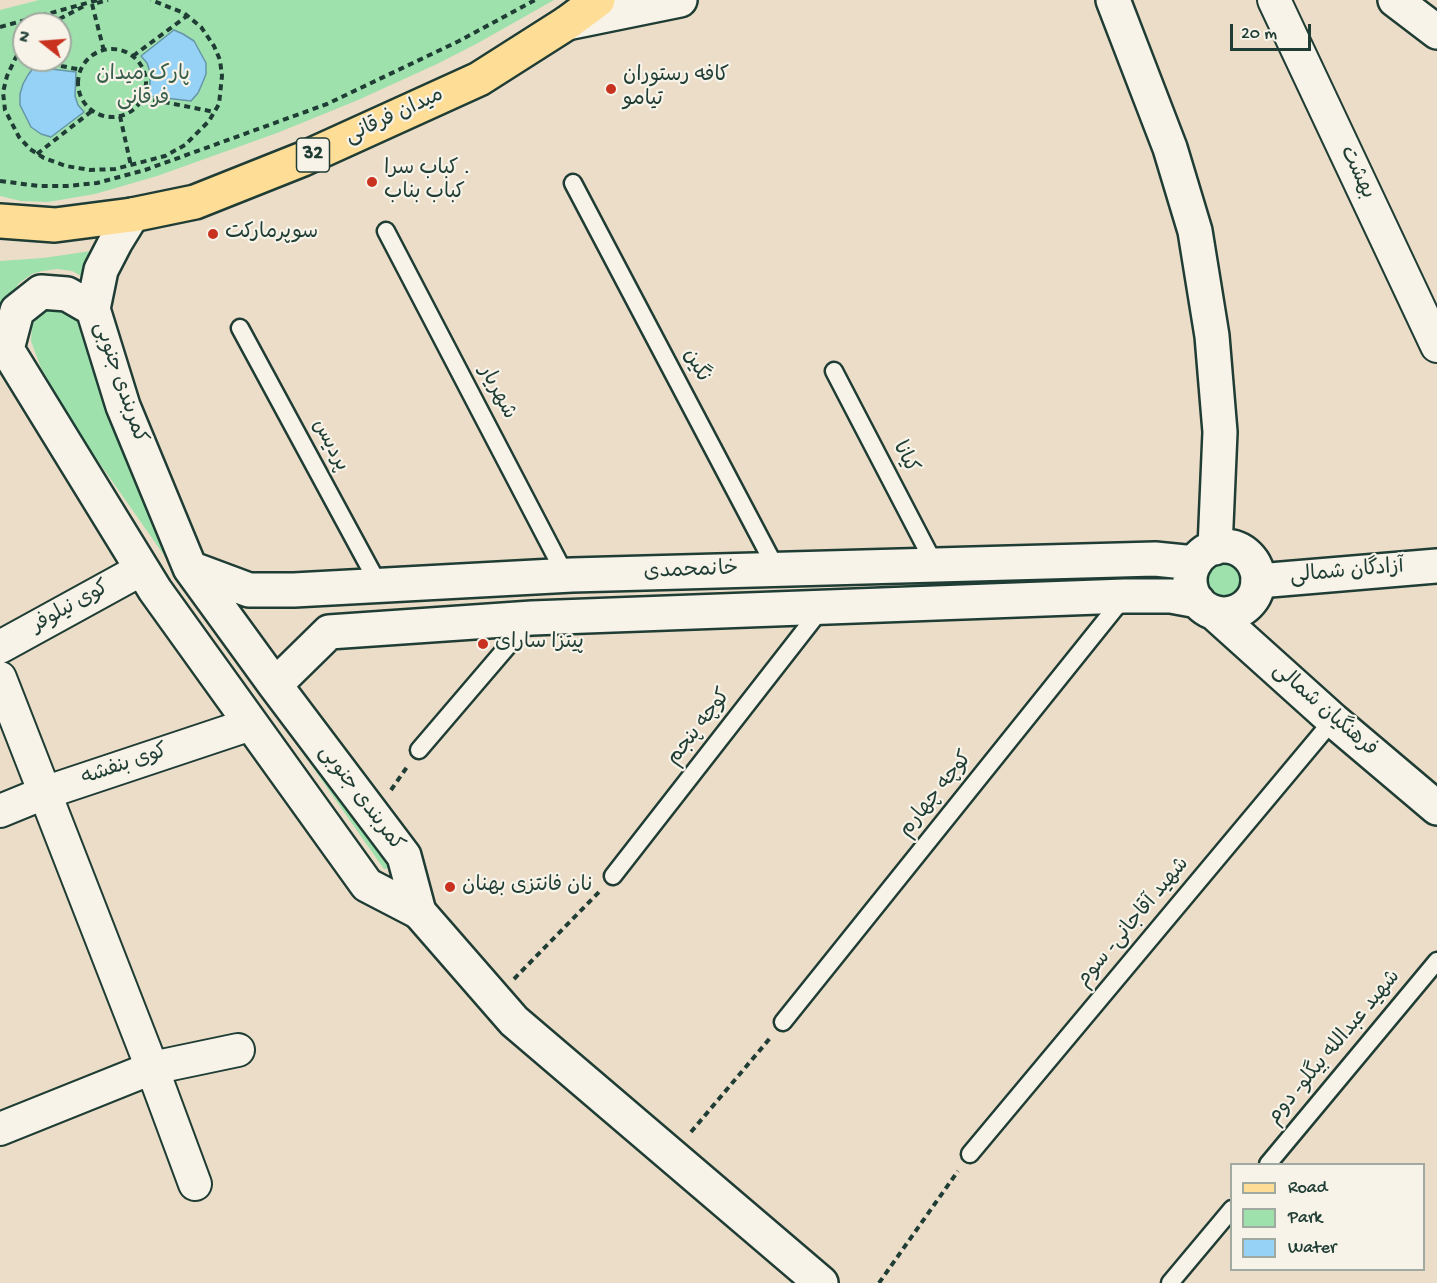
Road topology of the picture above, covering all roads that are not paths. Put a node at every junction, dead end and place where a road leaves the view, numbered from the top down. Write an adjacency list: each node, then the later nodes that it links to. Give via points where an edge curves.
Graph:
1 (597, 0): 7 (main road, میدان فرقانی / 32)
2 (680, 0): 7 (main road)
3 (1094, 0): 9 (main road)
4 (1113, 0): 9 (main road)
5 (1274, 0): 17 (street, بهشت)
6 (1395, 0): 8 (main road)
7 (567, 23): 11 (main road, میدان فرقانی / 32, via 479,79 303,159 195,202)
8 (1437, 32)
9 (1146, 84): 19 (main road, via 1195,231 1212,336 1220,432)
10 (573, 183): 25 (lane, نگین)
11 (132, 215): 12 (main road, میدان فرقانی / 32, via 55,225); 14 (main road, کمربندی جنوبی, via 101,270)
12 (0, 221)
13 (386, 231): 26 (lane, شهریار)
14 (93, 309): 16 (main road, via 67,294 41,292 17,311); 22 (main road, کمربندی جنوبی, via 123,406)
15 (240, 328): 28 (lane, پردیس)
16 (3, 343): 24 (main road, کمربندی جنوبی)
17 (1437, 346)
18 (834, 370): 20 (lane, کیانا)
19 (1205, 555): 20 (main road, خانمحمدی); 27 (main road, via 1226,546 1245,554 1252,561); 31 (main road, via 1191,572 1191,582)
20 (935, 565): 23 (main road, خانمحمدی)
21 (1437, 566): 27 (main road, آزادگان شمالی)
22 (190, 568): 28 (main road, خانمحمدی, via 249,590); 35 (main road, کمربندی جنوبی)
23 (819, 568): 25 (main road, خانمحمدی); 30 (main road)
24 (142, 569): 33 (street, کوی نیلوفر); 37 (main road, کمربندی جنوبی)
25 (777, 570): 26 (main road, خانمحمدی)
26 (566, 576): 28 (main road, خانمحمدی)
27 (1258, 581): 31 (main road, via 1251,602 1242,609 1222,614)
28 (379, 585)
29 (1125, 596): 30 (main road, خانمحمدی); 31 (main road, خانمحمدی, via 1171,596); 45 (lane, کوچه چهارم)
30 (822, 607): 32 (main road, خانمحمدی); 42 (lane, کوچه پنجم)
31 (1205, 607): 36 (main road, فرهنگیان شمالی)
32 (532, 618): 35 (main road, خانمحمدی, via 329,632); 38 (lane)
33 (0, 647)
34 (0, 678): 39 (street)
35 (275, 685): 43 (main road, کمربندی جنوبی, via 404,856)
36 (1333, 720): 40 (main road, فرهنگیان شمالی); 49 (lane, شهید آقاجانی- سوم)
37 (251, 724): 39 (street, کوی بنفشه); 43 (main road, کمربندی جنوبی, via 367,885)
38 (419, 750)
39 (44, 793): 41 (street, کوی بنفشه); 47 (street)
40 (1437, 808)
41 (0, 811)
42 (614, 876)
43 (419, 912): 53 (main road, via 514,1021)
44 (1437, 961): 50 (lane, شهید عبدالله بیگلو- دوم)
45 (783, 1022)
46 (238, 1050): 47 (street)
47 (152, 1068): 48 (street); 51 (street)
48 (0, 1129)
49 (970, 1154)
50 (1269, 1163)
51 (195, 1184)
52 (1230, 1211): 54 (lane)
53 (821, 1283)
54 (1170, 1283)

